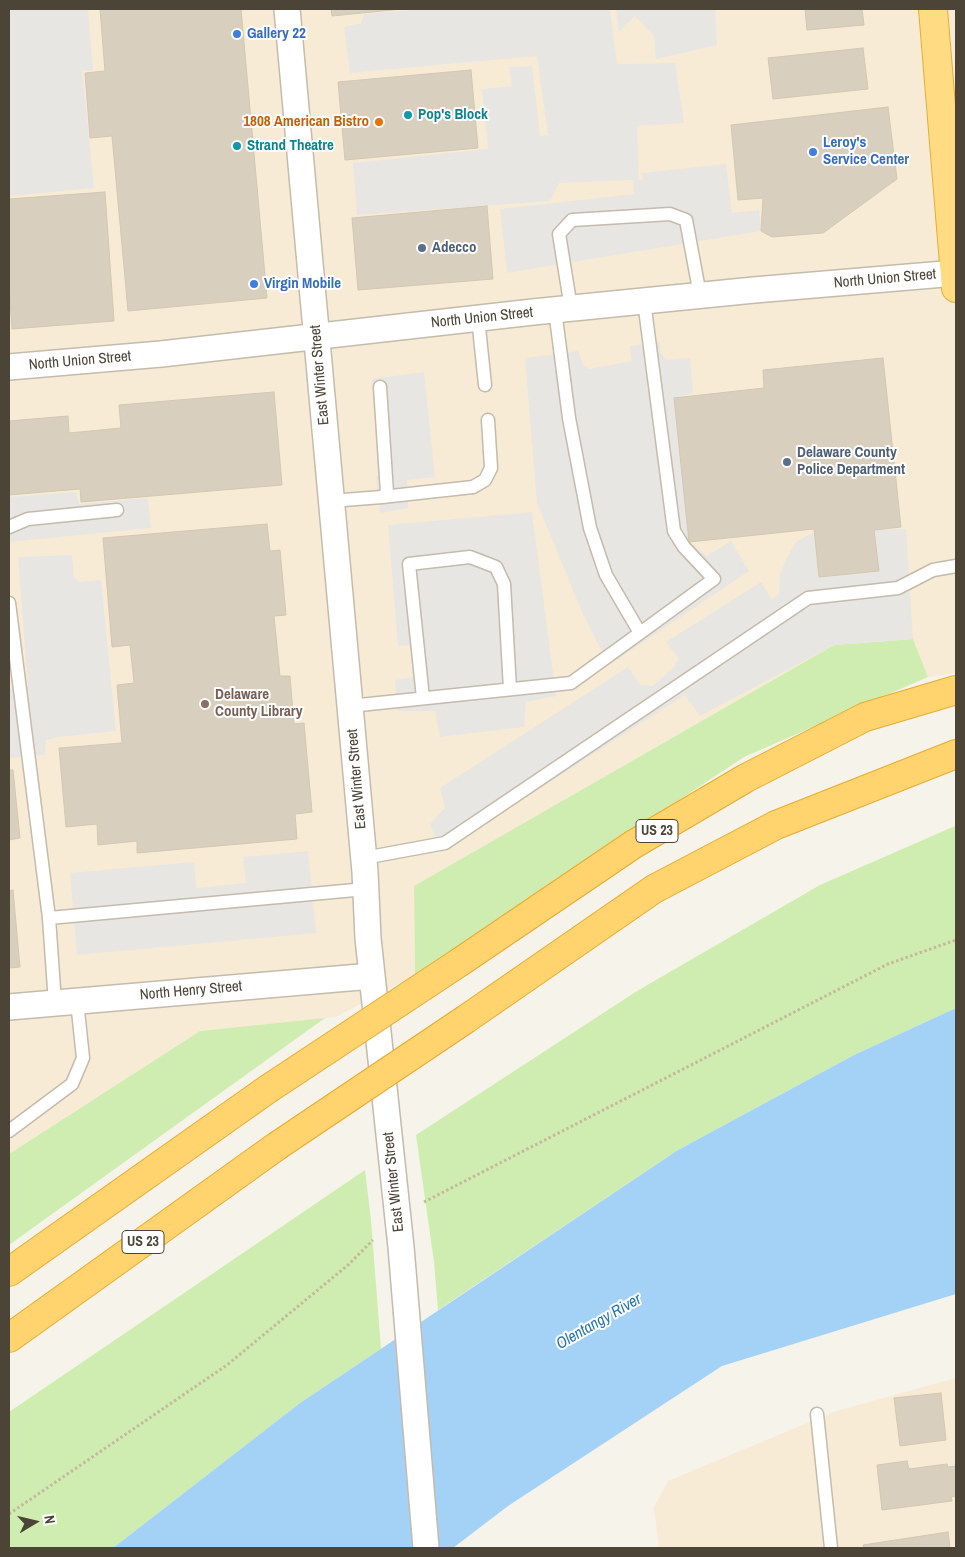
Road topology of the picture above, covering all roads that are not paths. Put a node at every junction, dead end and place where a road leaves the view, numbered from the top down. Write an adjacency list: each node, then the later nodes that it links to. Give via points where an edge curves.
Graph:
1 (287, 9): 9 (street, East Winter Street)
2 (933, 9): 3 (highway)
3 (949, 99): 4 (highway)
4 (956, 278): 5 (street, North Union Street)
5 (700, 295): 6 (street, North Union Street); 7 (lane, via 686,220 670,214 572,220 559,234)
6 (644, 301): 7 (street, North Union Street); 20 (lane, via 674,531 684,547 714,579)
7 (563, 309): 8 (street, North Union Street); 20 (lane, via 569,418 590,528 606,575)
8 (478, 318): 9 (street, North Union Street); 11 (lane)
9 (317, 336): 10 (street, North Union Street); 15 (street, East Winter Street)
10 (9, 367)
11 (485, 385)
12 (380, 387): 14 (lane, via 387,493)
13 (488, 420): 14 (lane, via 490,468 485,480 473,487)
14 (382, 497): 15 (lane)
15 (331, 501): 24 (street, East Winter Street)
16 (117, 510): 17 (lane, via 28,519)
17 (9, 527)
18 (956, 566): 26 (lane, via 933,570 898,588 808,598 445,843)
19 (9, 603): 28 (lane)
20 (640, 632): 21 (lane, via 571,682)
21 (510, 689): 23 (lane); 23 (lane, via 504,584 496,567 470,557 409,564)
22 (956, 690): 33 (highway, US 23, bridge, via 865,718 746,778 634,844 268,1089)
23 (423, 698): 24 (lane)
24 (350, 706): 26 (street, East Winter Street)
25 (956, 754): 34 (highway, US 23, bridge, via 776,825 654,890 277,1146)
26 (364, 858): 27 (street, East Winter Street)
27 (366, 889): 28 (lane); 29 (street, East Winter Street)
28 (49, 918): 30 (lane)
29 (372, 976): 30 (street, North Henry Street); 36 (street, East Winter Street)
30 (66, 1002): 31 (street, North Henry Street); 32 (lane, via 83,1058 72,1084)
31 (9, 1007)
32 (9, 1131)
33 (9, 1272)
34 (9, 1338)
35 (817, 1414): 37 (lane)
36 (426, 1548)
37 (831, 1548)

